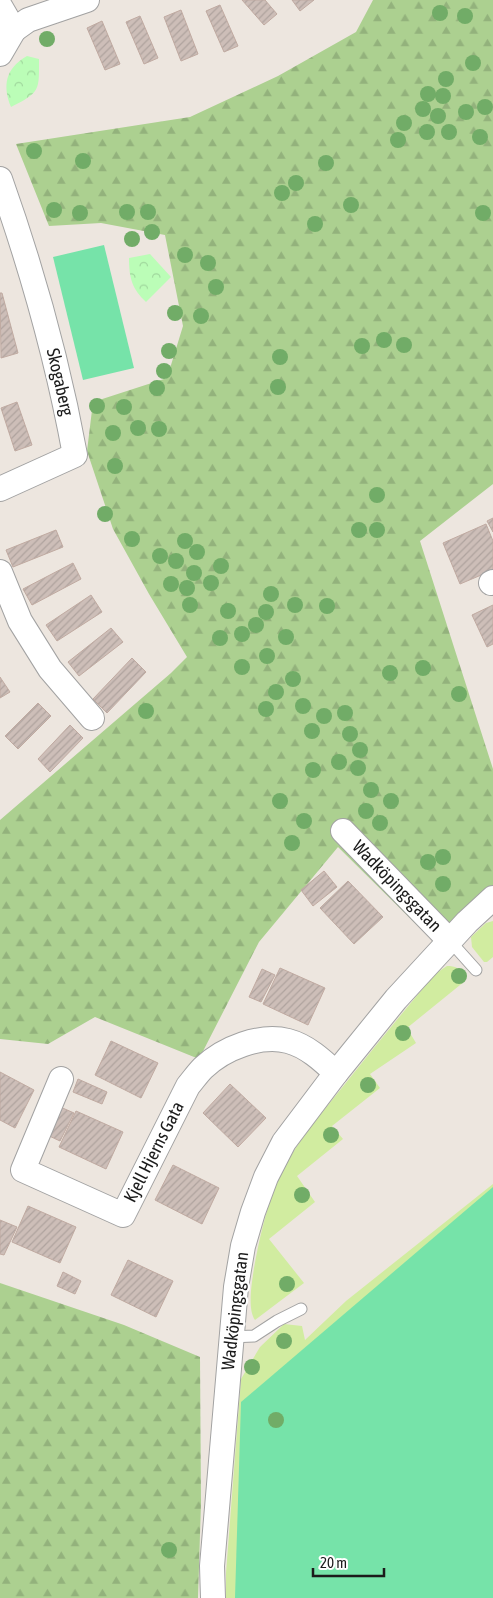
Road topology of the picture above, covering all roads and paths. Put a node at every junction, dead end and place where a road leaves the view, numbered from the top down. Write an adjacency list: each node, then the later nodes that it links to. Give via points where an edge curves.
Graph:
1 (87, 0): 3 (street, via 28,20)
2 (0, 6): 3 (street)
3 (14, 30): 4 (street)
4 (0, 54)
5 (0, 179): 6 (street, Skogaberg)
6 (8, 233): 7 (street, Skogaberg, via 50,339 75,455)
7 (0, 489)
8 (0, 572): 9 (street, via 20,621 50,669)
9 (92, 718)
10 (343, 832): 12 (street, Wadköpingsgatan)
11 (493, 898): 12 (street, Wadköpingsgatan)
12 (450, 941): 13 (lane); 14 (street, Wadköpingsgatan, via 396,999)
13 (476, 970)
14 (336, 1072): 15 (street, Kjell Hjerns Gata, via 317,1056 289,1041 258,1040 219,1056 188,1086 123,1215 23,1170); 17 (street, Wadköpingsgatan, via 284,1142 266,1177 243,1246)
15 (61, 1080)
16 (301, 1309): 17 (lane, via 254,1336)
17 (230, 1337): 18 (street, Wadköpingsgatan, via 212,1566)
18 (213, 1598)

